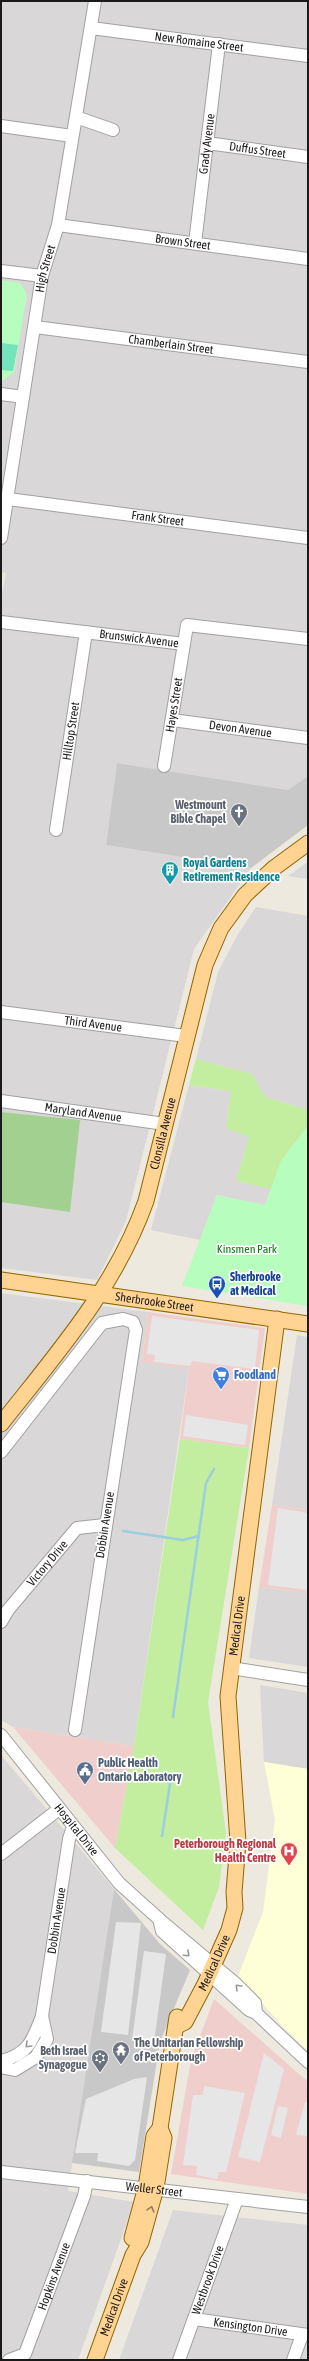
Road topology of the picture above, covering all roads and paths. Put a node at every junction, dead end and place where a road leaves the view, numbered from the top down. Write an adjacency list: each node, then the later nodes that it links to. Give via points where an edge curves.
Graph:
1 (95, 1): 2 (street, High Street)
2 (91, 28): 3 (street, New Romaine Street); 5 (street, High Street)
3 (219, 44): 4 (street, New Romaine Street); 9 (street, Grady Avenue)
4 (308, 56)
5 (76, 117): 7 (street); 8 (street, High Street)
6 (1, 126): 8 (street)
7 (113, 130)
8 (72, 136): 11 (street, High Street)
9 (207, 143): 10 (street, Duffus Street); 12 (street, Grady Avenue)
10 (308, 157)
11 (58, 225): 12 (street, Brown Street); 15 (street, High Street)
12 (194, 243): 13 (street, Brown Street)
13 (308, 259)
14 (1, 271): 15 (street)
15 (42, 276): 16 (street, High Street)
16 (34, 327): 17 (street, Chamberlain Street); 19 (street, High Street)
17 (308, 362)
18 (1, 394): 19 (street)
19 (23, 397): 20 (street, High Street)
20 (6, 492): 21 (street, High Street); 22 (street, Frank Street)
21 (1, 538)
22 (308, 538)
23 (1, 622): 24 (street, Brunswick Avenue)
24 (86, 632): 26 (street, Brunswick Avenue); 30 (street, Hilltop Street)
25 (308, 639): 26 (street, Brunswick Avenue, via 187,625)
26 (184, 644): 27 (street, Hayes Street)
27 (172, 720): 28 (street, Devon Avenue); 29 (street, Hayes Street)
28 (308, 738)
29 (164, 766)
30 (56, 830)
31 (308, 843): 33 (main road, Clonsilla Avenue, via 274,868 245,896 221,928 205,965)
32 (1, 1012): 33 (street, Third Avenue)
33 (186, 1036): 35 (main road, Clonsilla Avenue)
34 (1, 1101): 35 (street, Maryland Avenue)
35 (165, 1124): 37 (main road, Clonsilla Avenue, via 146,1201 134,1234)
36 (1, 1280): 37 (main road, Sherbrooke Street)
37 (101, 1294): 38 (main road, Sherbrooke Street); 40 (main road, Clonsilla Avenue)
38 (280, 1320): 39 (main road, Sherbrooke Street); 44 (main road, Medical Drive, via 278,1356 273,1361)
39 (308, 1324)
40 (1, 1424)
41 (1, 1452): 42 (street, Dobbin Avenue, via 102,1323 122,1319 133,1322 136,1330)
42 (105, 1525): 43 (street, Victory Drive, via 77,1528); 46 (street, Dobbin Avenue)
43 (1, 1622)
44 (231, 1668): 45 (street); 51 (main road, Medical Drive, via 228,1696 238,1842 234,1892)
45 (308, 1680)
46 (75, 1730)
47 (1, 1735): 48 (street, Hospital Drive)
48 (60, 1809): 49 (street, Hospital Drive); 50 (street)
49 (73, 1827): 51 (street, Hospital Drive, via 119,1883); 52 (street, Dobbin Avenue, via 69,1839)
50 (1, 1854)
51 (207, 1966): 54 (street, Hospital Drive, via 249,2010 256,2013); 58 (main road, Medical Drive, via 176,2019 177,2026 160,2128 154,2136)
52 (42, 2016): 53 (street, Dobbin Avenue, one-way to 53, via 33,2041 15,2058); 55 (street, Dobbin Avenue, via 47,2039 36,2057 15,2070)
53 (1, 2061)
54 (308, 2062)
55 (1, 2067)
56 (1, 2172): 57 (street, Weller Street)
57 (87, 2181): 58 (street, Weller Street); 63 (street, Hopkins Avenue, via 84,2196 25,2354)
58 (151, 2188): 59 (street, Weller Street); 64 (main road, Medical Drive, via 131,2239 133,2255)
59 (237, 2199): 60 (street, Weller Street); 61 (street, Westbrook Drive)
60 (308, 2207)
61 (194, 2319): 62 (street, Kensington Drive); 65 (street, Westbrook Drive)
62 (305, 2335): 66 (street)
63 (9, 2360)
64 (95, 2360)
65 (179, 2360)
66 (293, 2360)

